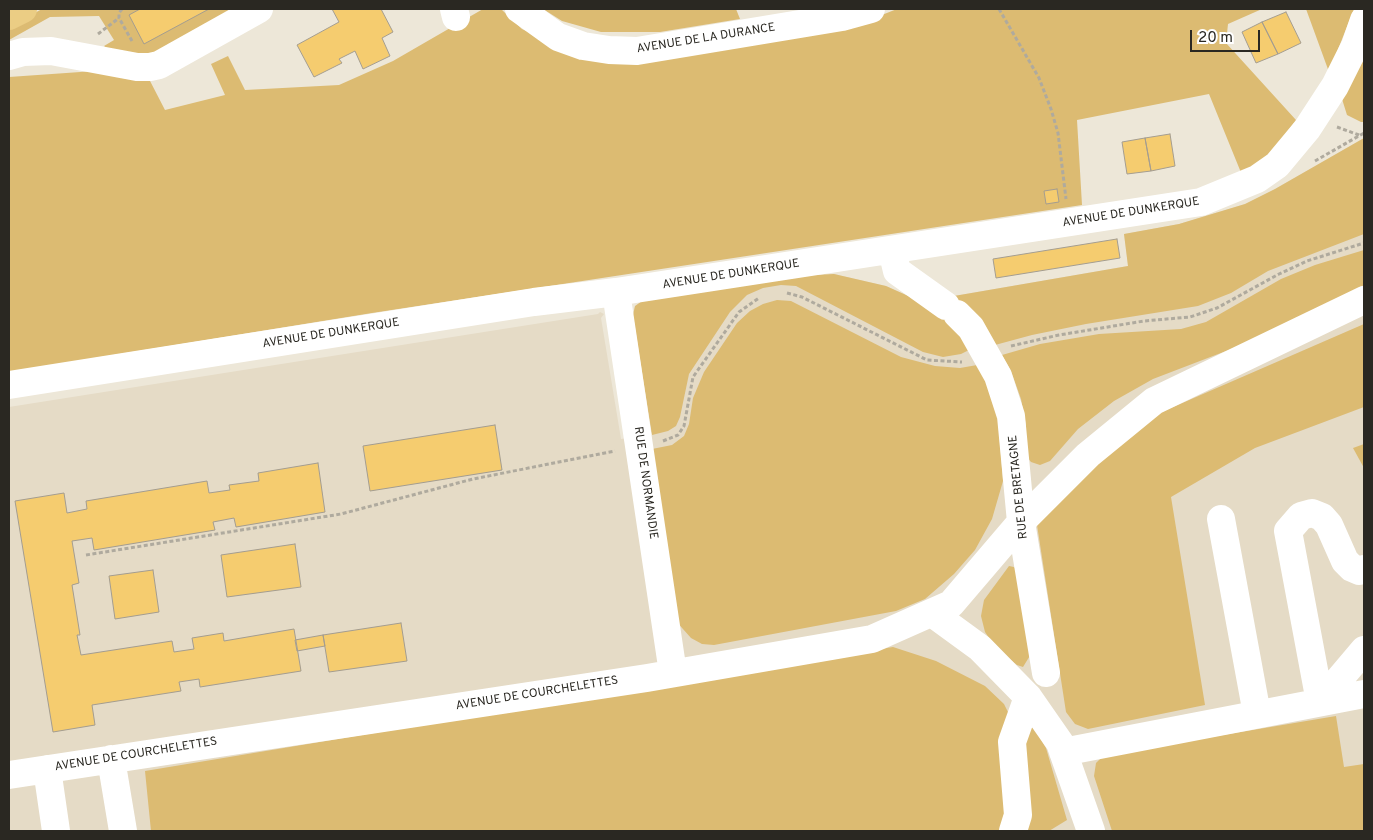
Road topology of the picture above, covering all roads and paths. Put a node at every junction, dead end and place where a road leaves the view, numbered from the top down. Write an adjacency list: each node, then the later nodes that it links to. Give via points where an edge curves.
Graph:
1 (23, 9): 7 (main road)
2 (122, 9): 9 (path, via 119,18)
3 (259, 9): 10 (street, via 160,65 150,67 51,52 23,52)
4 (519, 9): 5 (street, AVENUE DE LA DURANCE, via 558,37 609,50 637,51 842,18)
5 (870, 9)
6 (999, 9): 13 (path, via 1040,78 1051,108 1058,134)
7 (9, 16)
8 (1364, 20): 13 (street, AVENUE DE DUNKERQUE, via 1335,86 1307,129 1277,165 1257,179 1201,202)
9 (136, 46)
10 (9, 56)
11 (1334, 125): 12 (path)
12 (1360, 135)
13 (1069, 222): 15 (street, AVENUE DE DUNKERQUE)
14 (1364, 243): 20 (path, via 1307,261 1217,308 1190,317 1059,335 1017,344)
15 (892, 250): 16 (street, AVENUE DE DUNKERQUE); 20 (street, RUE DE BRETAGNE, via 897,271 952,310 971,328)
16 (616, 292): 21 (street, AVENUE DE DUNKERQUE); 22 (street, RUE DE NORMANDIE)
17 (782, 293): 20 (path, via 802,297 927,360 953,363)
18 (766, 296): 22 (path, via 756,298 739,312 693,376 684,426 678,435)
19 (1364, 300): 24 (street, AVENUE DE COURCHELETTES, via 1154,401 1088,455)
20 (987, 355): 24 (street, RUE DE BRETAGNE, via 1001,382 1011,416)
21 (9, 384)
22 (640, 446): 25 (path, via 473,479 341,514); 30 (street, RUE DE NORMANDIE)
23 (1221, 519): 34 (street)
24 (1021, 522): 27 (street, AVENUE DE COURCHELETTES, via 951,604); 29 (street, RUE DE BRETAGNE)
25 (86, 555)
26 (1364, 569): 33 (street, via 1359,571 1345,561 1322,516 1312,513 1301,516 1288,531)
27 (932, 613): 30 (street, AVENUE DE COURCHELETTES, via 872,639); 32 (street, via 980,648)
28 (1364, 650): 33 (street)
29 (1046, 673)
30 (673, 674): 36 (street, AVENUE DE COURCHELETTES)
31 (1364, 694): 33 (street)
32 (1028, 697): 35 (street); 41 (street, via 1012,742 1018,815)
33 (1320, 702): 34 (street)
34 (1257, 714): 35 (street)
35 (1063, 752): 42 (street)
36 (111, 759): 37 (street, AVENUE DE COURCHELETTES); 40 (street)
37 (47, 769): 38 (street, AVENUE DE COURCHELETTES); 39 (street)
38 (9, 775)
39 (56, 831)
40 (123, 831)
41 (1013, 831)
42 (1091, 831)

